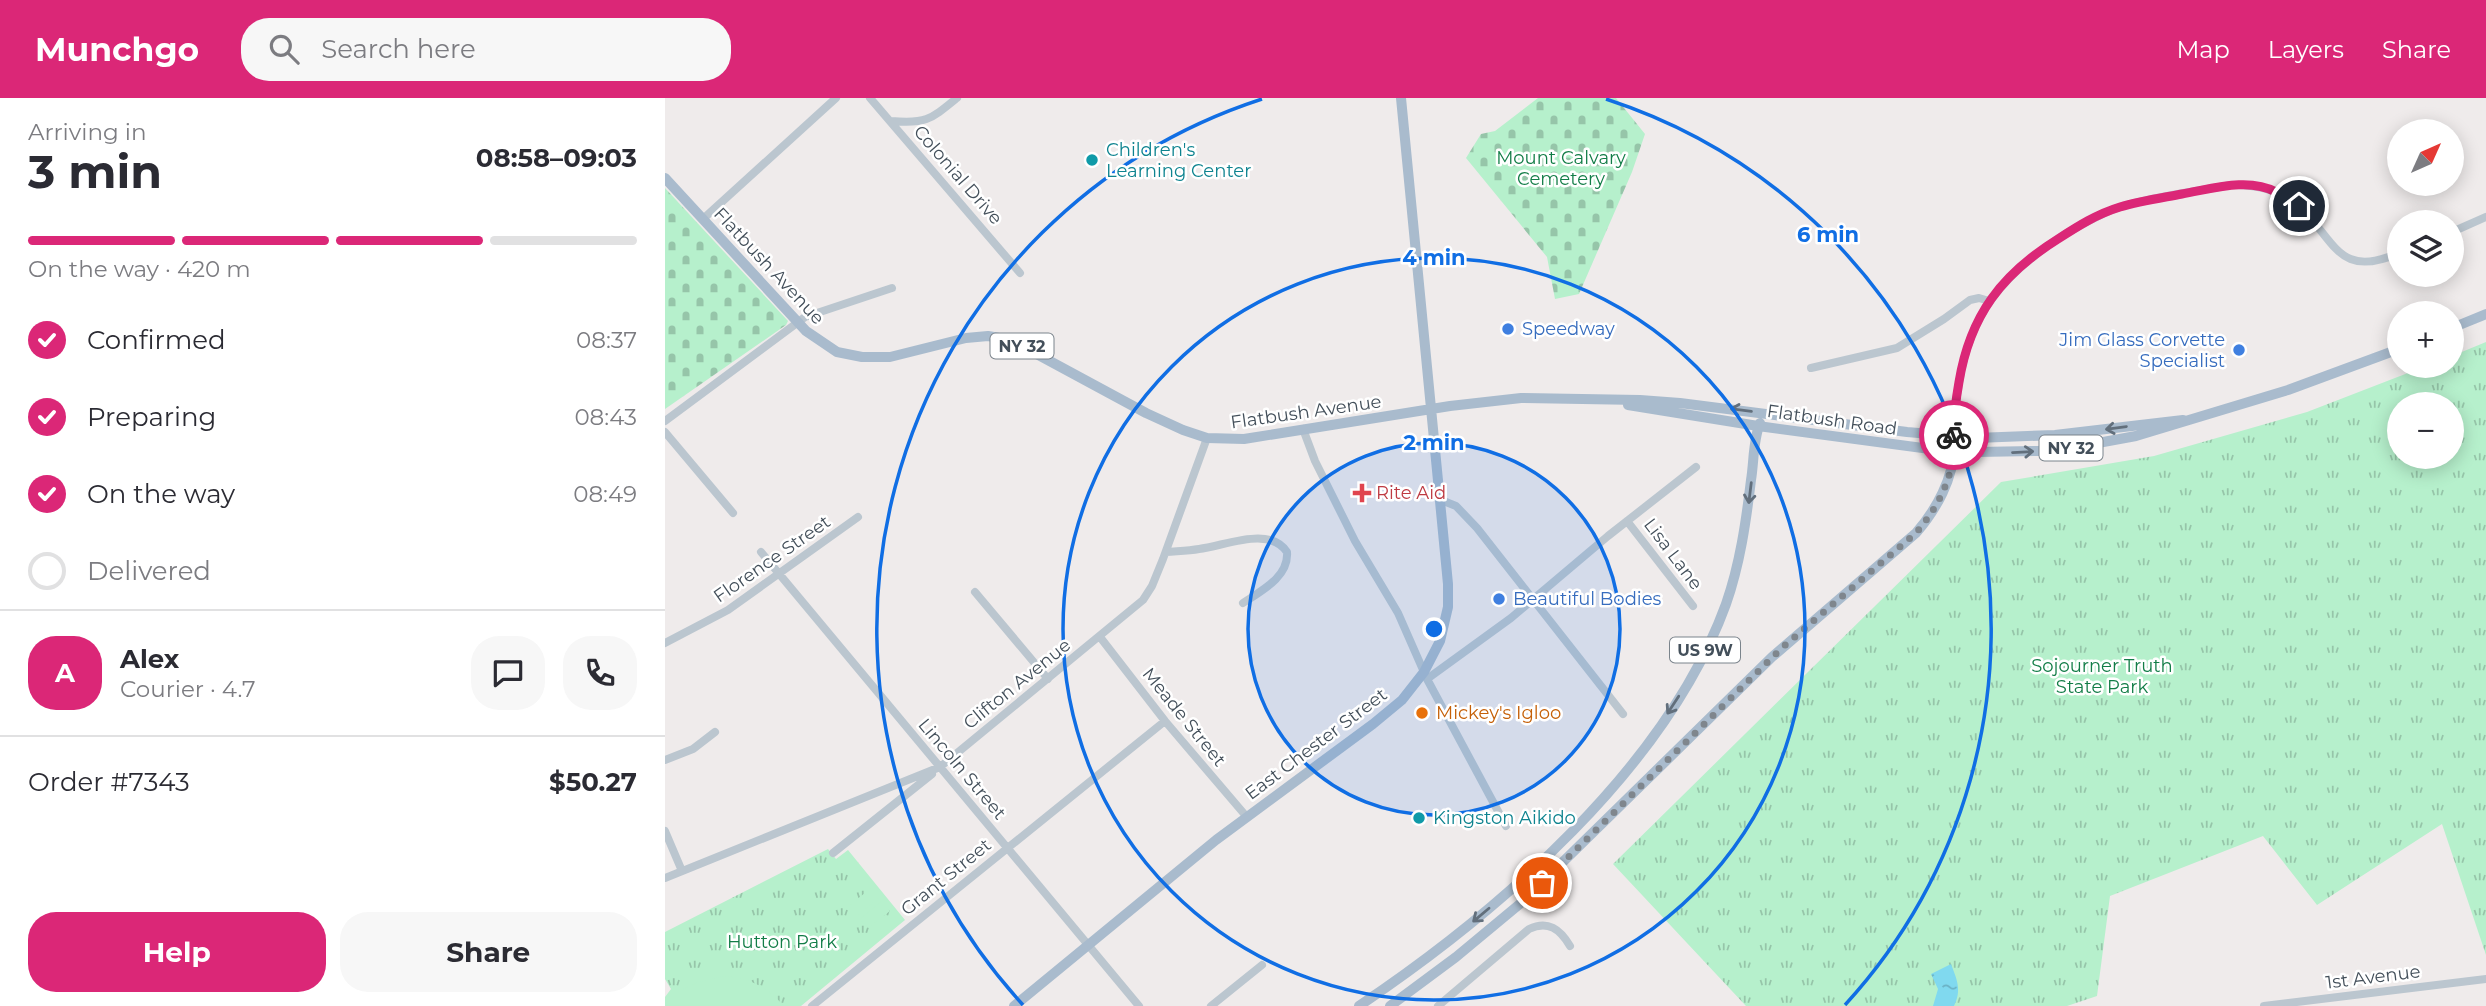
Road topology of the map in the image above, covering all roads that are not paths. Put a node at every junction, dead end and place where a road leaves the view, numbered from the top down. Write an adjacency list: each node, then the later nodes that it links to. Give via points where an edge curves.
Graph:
1 (836, 98): 8 (street)
2 (870, 98): 5 (street, Colonial Drive)
3 (957, 98): 5 (street, via 927,120)
4 (1401, 98): 21 (main road, East Chester Street)
5 (891, 121): 11 (street, Colonial Drive)
6 (665, 178): 8 (main road, Flatbush Avenue / NY 32)
7 (2486, 217): 9 (street)
8 (703, 219): 15 (main road, Flatbush Avenue / NY 32)
9 (2464, 227)
10 (2387, 257): 13 (street, via 2369,262 2354,260 2329,244 2299,206 2276,191 2230,186 2142,201 2087,221 2036,253)
11 (1020, 273)
12 (892, 288): 15 (street, via 805,317)
13 (1989, 301): 18 (street, via 1970,300 1898,348); 28 (street, via 1965,352)
14 (2486, 314): 16 (main road)
15 (799, 323): 24 (street); 29 (main road, Flatbush Avenue / NY 32, via 825,346 862,357 890,356 978,337 1010,341 1146,413)
16 (2464, 323)
17 (2387, 353): 23 (main road, Flatbush Road / NY 32, via 2288,390)
18 (1811, 368)
19 (1504, 399): 20 (main road, Flatbush Road); 21 (main road, Flatbush Avenue)
20 (1600, 400): 22 (main road, Flatbush Road, one-way to 20, via 1659,401); 25 (main road, Flatbush Road)
21 (1432, 409): 26 (main road, Flatbush Avenue / NY 32); 32 (main road, East Chester Street)
22 (1771, 414): 25 (main road); 28 (main road, Flatbush Road)
23 (2183, 420): 28 (main road, Flatbush Road / NY 32, one-way to 28, via 2037,436); 30 (main road, Flatbush Road / NY 32, one-way to 23, via 2076,447 2136,436)
24 (665, 421)
25 (1758, 426): 30 (main road, Flatbush Road / NY 32); 67 (main road, US 9W, one-way to 67, via 1742,545 1729,596 1698,664 1654,734 1601,800 1530,871 1431,956)
26 (1303, 429): 29 (main road, Flatbush Avenue / NY 32, via 1244,439); 45 (street, via 1355,541 1398,612)
27 (665, 432): 33 (street)
28 (1954, 437): 30 (main road, US 9W)
29 (1207, 438): 37 (street, Clifton Avenue)
30 (1955, 451): 68 (main road, US 9W, via 1937,505 1916,533 1772,657 1528,896)
31 (1696, 467): 35 (street, East Chester Street)
32 (1441, 500): 40 (street, via 1468,517); 45 (main road, East Chester Street, via 1448,607)
33 (733, 513)
34 (858, 517): 38 (street, Florence Street)
35 (1627, 521): 40 (street, East Chester Street); 42 (street, Lisa Lane)
36 (761, 552): 38 (street, Lincoln Street)
37 (1166, 552): 41 (street, via 1246,540 1279,543 1288,557 1282,572); 43 (street, Clifton Avenue, via 1143,600)
38 (780, 574): 44 (street, Florence Street, via 728,610); 51 (street, Lincoln Street)
39 (975, 592): 46 (street)
40 (1534, 598): 45 (street, East Chester Street); 47 (street)
41 (1243, 603)
42 (1693, 606)
43 (1100, 637): 46 (street, Clifton Avenue); 48 (street, Meade Street)
44 (665, 643)
45 (1425, 676): 52 (main road, East Chester Street, via 1384,716); 53 (street)
46 (1048, 679): 51 (street, Clifton Avenue)
47 (1623, 714)
48 (1165, 721): 52 (street, Meade Street); 55 (street, Grant Street)
49 (715, 732): 50 (street, via 693,749)
50 (665, 760)
51 (940, 767): 55 (street, Lincoln Street); 56 (street); 57 (street, Clifton Avenue)
52 (1246, 816): 59 (main road, East Chester Street)
53 (1507, 827)
54 (665, 831): 57 (street)
55 (1008, 847): 59 (street, Lincoln Street); 63 (street, Grant Street)
56 (833, 853)
57 (683, 871): 58 (street, Clifton Avenue)
58 (665, 878)
59 (1089, 945): 64 (main road, East Chester Street); 65 (street, Lincoln Street)
60 (1570, 946): 69 (street, via 1555,928 1537,925)
61 (1262, 965): 66 (street)
62 (2486, 979): 70 (street, 1st Avenue)
63 (812, 1006)
64 (1014, 1006)
65 (1139, 1006)
66 (1211, 1006)
67 (1359, 1006)
68 (1390, 1006)
69 (1438, 1006)
70 (2264, 1006)

